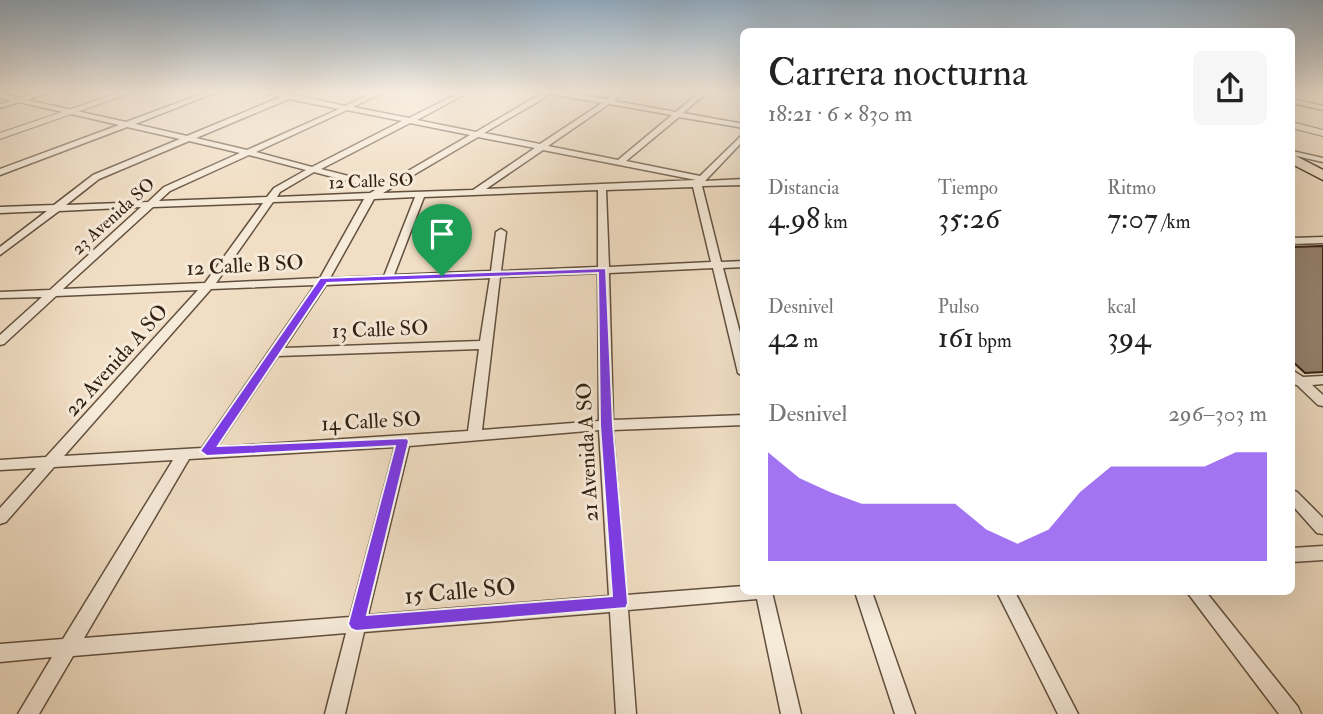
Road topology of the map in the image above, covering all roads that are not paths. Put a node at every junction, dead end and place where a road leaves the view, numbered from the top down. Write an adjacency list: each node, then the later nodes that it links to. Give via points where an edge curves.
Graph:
1 (31, 125): 14 (street)
2 (126, 125): 23 (street)
3 (127, 125): 15 (street)
4 (218, 125): 15 (street)
5 (307, 125): 18 (street, 23 Avenida SO)
6 (400, 125): 22 (street, 22 Avenida A SO)
7 (432, 125): 13 (street)
8 (493, 125): 13 (street)
9 (574, 125): 17 (street)
10 (664, 125): 21 (street)
11 (1295, 126): 12 (street)
12 (1323, 132)
13 (478, 134): 17 (street); 27 (street)
14 (0, 136)
15 (184, 139): 18 (street); 35 (street, via 96,177)
16 (740, 139): 25 (street)
17 (542, 147): 21 (street); 30 (street)
18 (247, 152): 22 (street); 34 (street, 23 Avenida SO, via 179,182)
19 (1323, 160): 20 (street)
20 (1295, 162): 24 (highway); 29 (highway)
21 (619, 163): 25 (street)
22 (314, 169): 27 (street); 33 (street, 22 Avenida A SO, via 277,190)
23 (0, 172)
24 (1323, 177)
25 (699, 182): 26 (street, 12 Calle SO); 28 (street, 12 Calle SO); 42 (street)
26 (740, 182)
27 (384, 188): 32 (street)
28 (602, 188): 30 (street, 12 Calle SO); 43 (street, 21 Avenida A SO)
29 (1323, 189)
30 (474, 193): 31 (street, 12 Calle SO)
31 (420, 195): 32 (street, 12 Calle SO); 45 (street)
32 (370, 197): 33 (street, 12 Calle SO); 46 (street)
33 (269, 201): 34 (street, 12 Calle SO); 47 (street, 22 Avenida A SO)
34 (149, 204): 35 (street, 12 Calle SO); 48 (street, 23 Avenida SO)
35 (54, 208): 36 (street, 12 Calle SO); 40 (street)
36 (0, 209)
37 (501, 232): 44 (street)
38 (1323, 240): 39 (street)
39 (1295, 241)
40 (0, 253)
41 (740, 264): 42 (street, 12 Calle B SO)
42 (718, 265): 43 (street, 12 Calle B SO); 53 (street)
43 (603, 270): 44 (street, 12 Calle B SO); 59 (street, 21 Avenida A SO)
44 (495, 275): 45 (street, 12 Calle B SO); 51 (street)
45 (388, 278): 46 (street, 12 Calle B SO)
46 (324, 280): 47 (street, 12 Calle B SO); 52 (street)
47 (208, 286): 48 (street, 12 Calle B SO); 64 (street, 22 Avenida A SO)
48 (50, 293): 49 (street, 12 Calle B SO); 50 (street, 23 Avenida SO)
49 (0, 295)
50 (0, 341)
51 (486, 345): 52 (street, 13 Calle SO); 60 (street)
52 (276, 352): 62 (street)
53 (740, 356)
54 (1295, 379): 56 (street)
55 (1295, 380): 57 (street)
56 (1323, 380)
57 (1323, 402)
58 (740, 420): 59 (street, 14 Calle SO)
59 (606, 425): 60 (street, 14 Calle SO); 76 (street, 21 Avenida A SO)
60 (474, 435): 61 (street, 14 Calle SO)
61 (403, 441): 62 (street, 14 Calle SO); 77 (street)
62 (207, 451): 63 (street, 14 Calle SO)
63 (185, 453): 64 (street, 14 Calle SO); 78 (street)
64 (52, 462): 65 (street, 14 Calle SO); 67 (street, 22 Avenida A SO)
65 (0, 465)
66 (1295, 499): 68 (street)
67 (0, 518)
68 (1323, 528)
69 (1323, 553): 70 (street)
70 (1295, 555)
71 (740, 593): 76 (street, 15 Calle SO)
72 (765, 595): 83 (street)
73 (865, 595): 84 (street)
74 (1008, 595): 85 (street)
75 (1198, 595): 86 (street)
76 (620, 603): 77 (street, 15 Calle SO); 82 (street, 21 Avenida A SO)
77 (356, 624): 78 (street, 15 Calle SO); 81 (street)
78 (66, 648): 79 (street, 15 Calle SO); 80 (street)
79 (0, 653)
80 (29, 714)
81 (335, 714)
82 (626, 714)
83 (791, 714)
84 (905, 714)
85 (1068, 714)
86 (1291, 714)

